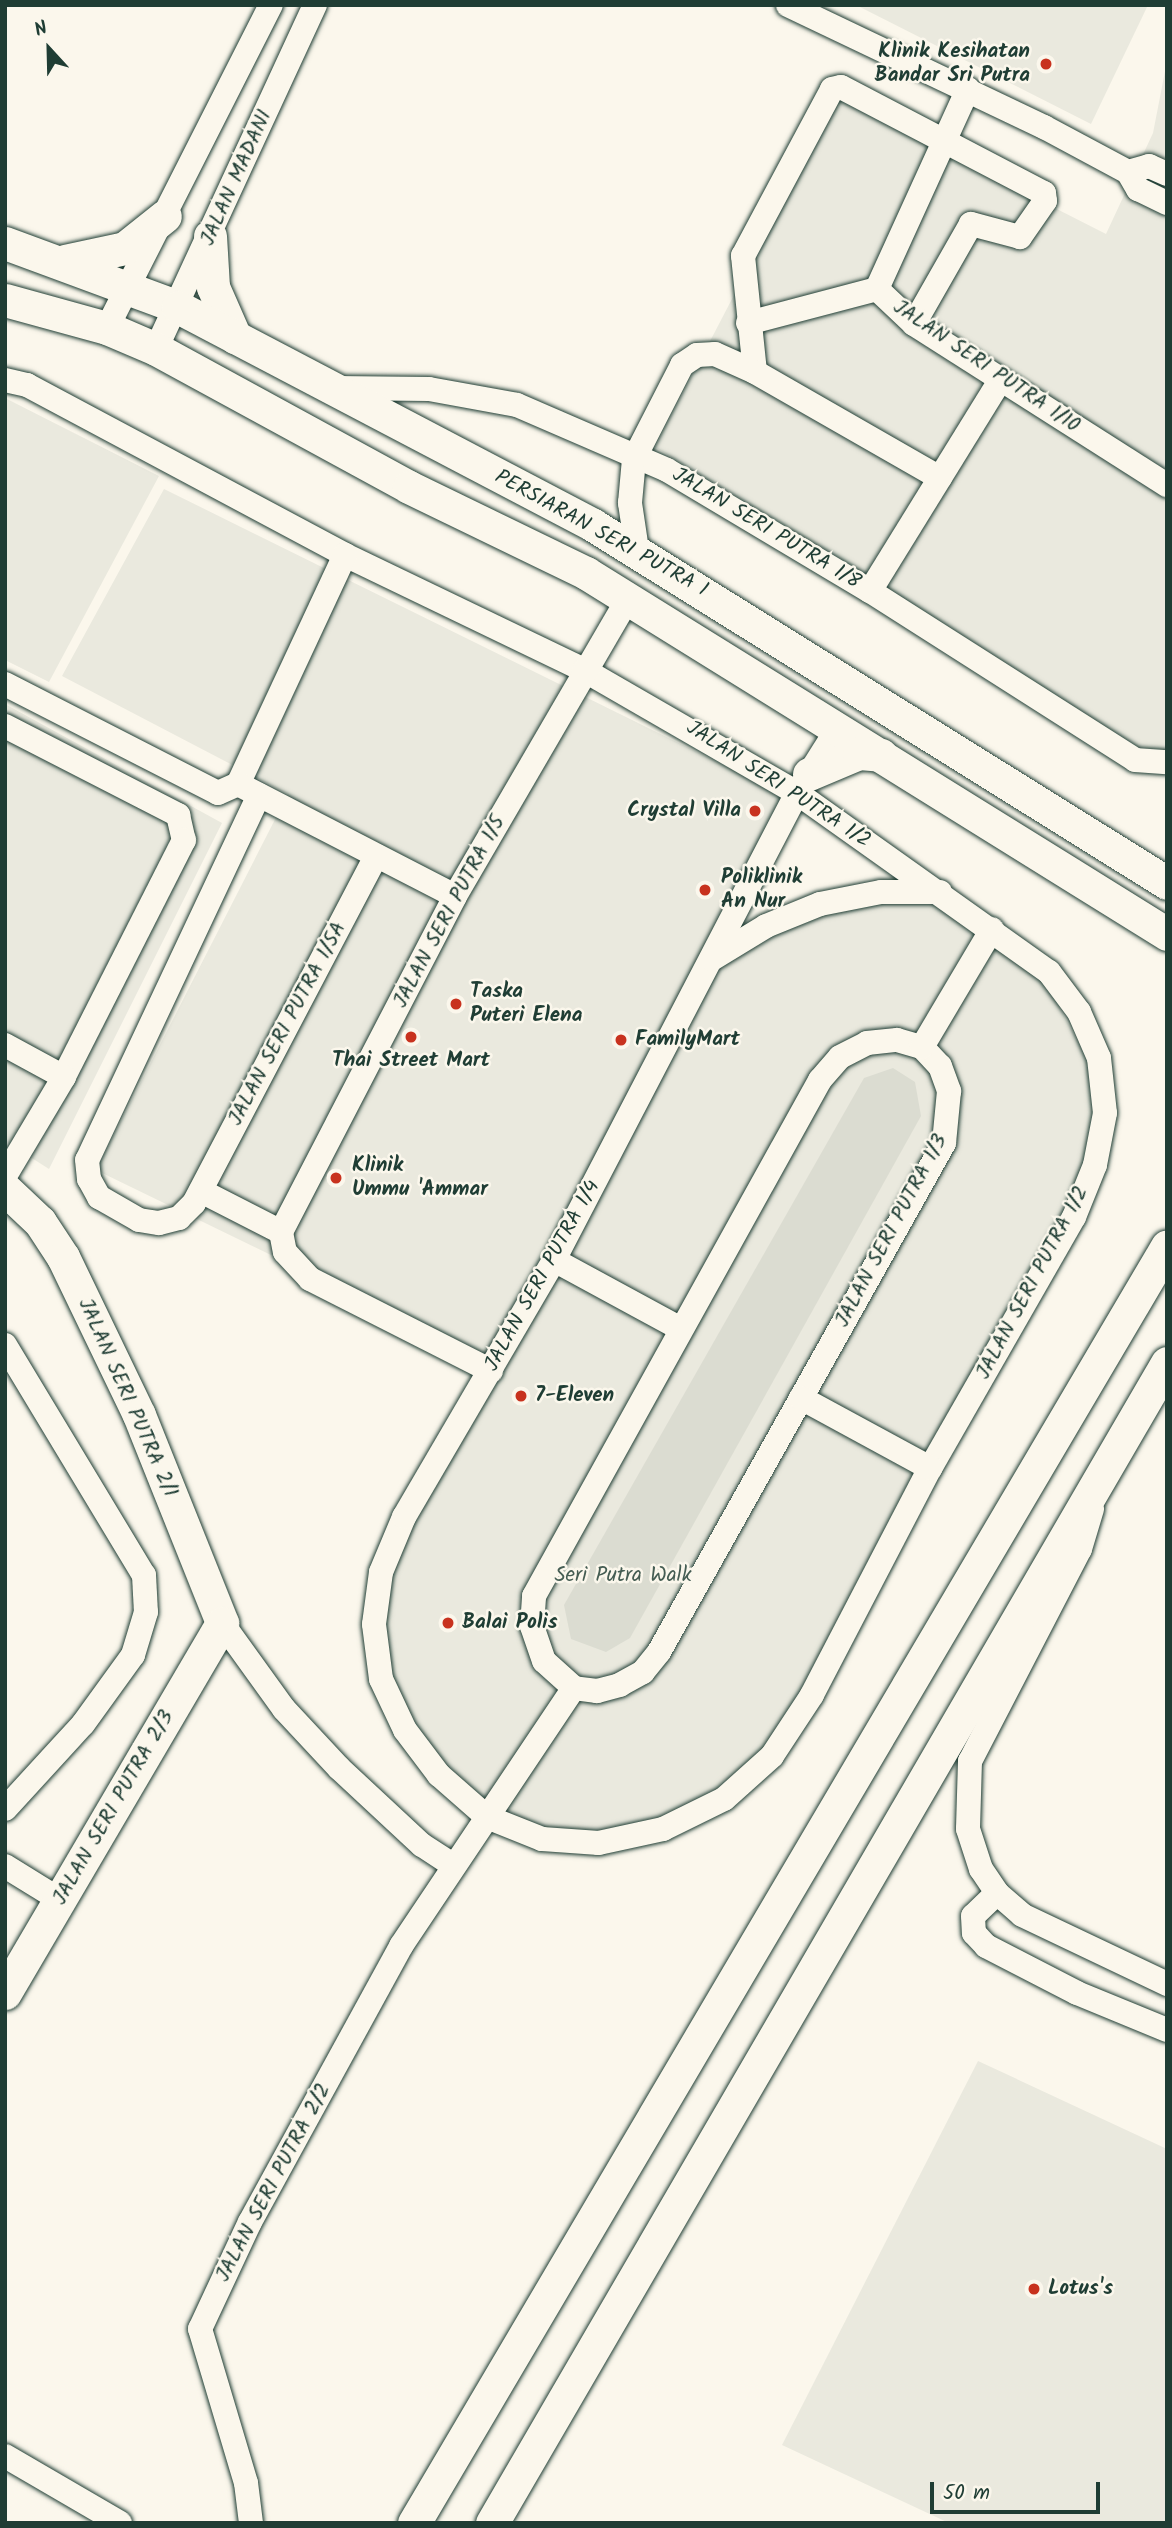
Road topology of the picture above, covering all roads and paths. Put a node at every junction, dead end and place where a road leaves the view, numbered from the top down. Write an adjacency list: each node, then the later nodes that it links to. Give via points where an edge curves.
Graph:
1 (271, 5): 9 (street, JALAN MADANI)
2 (315, 5): 10 (street, JALAN MADANI)
3 (788, 5): 4 (street)
4 (968, 89): 5 (street, JALAN SERI PUTRA 1/10); 6 (street)
5 (944, 138): 14 (street, JALAN SERI PUTRA 1/10); 17 (street, via 841,87 832,89 748,240 743,256); 18 (street, via 1044,193 1045,201 1020,237 971,224)
6 (1125, 170): 7 (street, via 1149,166); 8 (street, via 1138,189)
7 (1167, 174)
8 (1167, 204)
9 (165, 216): 12 (street, via 125,248 82,261); 13 (street, JALAN MADANI)
10 (210, 236): 16 (street, JALAN MADANI); 20 (street, via 214,287)
11 (5, 243): 12 (street, PERSIARAN SERI PUTRA 1)
12 (59, 261): 13 (street, PERSIARAN SERI PUTRA 1)
13 (130, 286): 16 (street, PERSIARAN SERI PUTRA 1); 19 (street, JALAN MADANI)
14 (877, 289): 17 (street); 18 (street, JALAN SERI PUTRA 1/10)
15 (5, 299): 19 (street, PERSIARAN SERI PUTRA 1)
16 (178, 307): 20 (street, PERSIARAN SERI PUTRA 1); 21 (street, JALAN MADANI)
17 (748, 323): 22 (street)
18 (914, 324): 23 (street, JALAN SERI PUTRA 1/10)
19 (107, 328): 21 (street, PERSIARAN SERI PUTRA 1)
20 (235, 337): 25 (street, PERSIARAN SERI PUTRA 1)
21 (156, 349): 32 (street, PERSIARAN SERI PUTRA 1, via 410,487)
22 (755, 372): 26 (street, via 715,354 697,355 682,365); 27 (street)
23 (1001, 379): 27 (street); 28 (street, JALAN SERI PUTRA 1/10)
24 (5, 380): 31 (street, JALAN SERI PUTRA 1/2, via 27,385)
25 (331, 387): 26 (street, JALAN SERI PUTRA 1/8, via 429,388 517,405); 29 (street, PERSIARAN SERI PUTRA 1)
26 (634, 459): 30 (street, via 630,503); 33 (street, JALAN SERI PUTRA 1/8, via 667,470)
27 (940, 478): 33 (street)
28 (1167, 485)
29 (593, 525): 30 (street, PERSIARAN SERI PUTRA 1); 34 (street, via 616,556)
30 (637, 551): 39 (street, PERSIARAN SERI PUTRA 1)
31 (345, 555): 36 (street, JALAN SERI PUTRA 1/2); 45 (street, JALAN SERI PUTRA 1/5A)
32 (586, 573): 34 (street, PERSIARAN SERI PUTRA 1); 35 (street, via 602,599)
33 (870, 591): 43 (street, JALAN SERI PUTRA 1/8, via 1135,760)
34 (629, 597): 35 (street, JALAN SERI PUTRA 1/5); 38 (street, PERSIARAN SERI PUTRA 1)
35 (607, 636): 36 (street, JALAN SERI PUTRA 1/5)
36 (584, 670): 44 (street, JALAN SERI PUTRA 1/2); 49 (street, JALAN SERI PUTRA 1/5)
37 (5, 684): 45 (street, via 218,793)
38 (799, 703): 41 (street, PERSIARAN SERI PUTRA 1); 44 (street, via 811,737)
39 (899, 712): 41 (street); 47 (street, PERSIARAN SERI PUTRA 1)
40 (5, 726): 55 (street, via 178,815 182,826 184,840)
41 (838, 728): 42 (street, PERSIARAN SERI PUTRA 1); 44 (street, JALAN SERI PUTRA 1/4)
42 (881, 755): 44 (street, via 859,753); 51 (street, PERSIARAN SERI PUTRA 1)
43 (1167, 762)
44 (803, 784): 48 (street, JALAN SERI PUTRA 1/2); 52 (street, JALAN SERI PUTRA 1/4)
45 (249, 789): 46 (street); 58 (street, JALAN SERI PUTRA 1/5A, via 87,1160 89,1180 99,1196 139,1220 159,1223 179,1218)
46 (376, 856): 49 (street); 58 (street, JALAN SERI PUTRA 1/5A)
47 (1165, 881)
48 (940, 892): 50 (street, JALAN SERI PUTRA 1/2); 52 (street, via 881,892 820,904 766,926)
49 (456, 896): 59 (street, JALAN SERI PUTRA 1/5)
50 (992, 929): 54 (street); 67 (street, JALAN SERI PUTRA 1/2, via 1049,972 1079,1012 1099,1058 1105,1113 1095,1165 1074,1217)
51 (1163, 933)
52 (711, 960): 61 (street, JALAN SERI PUTRA 1/4)
53 (5, 1045): 55 (street)
54 (922, 1046): 62 (street, via 897,1040 867,1043 840,1057 820,1080); 66 (street, JALAN SERI PUTRA 1/3, via 940,1066 949,1091 944,1143)
55 (64, 1077): 56 (street)
56 (5, 1176)
57 (5, 1189): 69 (street, JALAN SERI PUTRA 2/1, via 40,1222 63,1257 138,1415)
58 (201, 1191): 59 (street)
59 (281, 1232): 65 (street, via 285,1252 310,1279)
60 (1167, 1246): 83 (street)
61 (554, 1260): 62 (street); 65 (street, JALAN SERI PUTRA 1/4)
62 (679, 1328): 70 (street, via 534,1596 532,1626 544,1661)
63 (5, 1345): 71 (street, via 144,1575 146,1612 133,1655 83,1724)
64 (1167, 1363): 68 (street)
65 (491, 1371): 72 (street, JALAN SERI PUTRA 1/4, via 404,1517 381,1572 374,1624 381,1679 405,1730 439,1775)
66 (801, 1398): 67 (street); 70 (street, JALAN SERI PUTRA 1/3, via 643,1672 597,1691)
67 (930, 1468): 72 (street, JALAN SERI PUTRA 1/2, via 812,1695 772,1756 724,1798 663,1829 599,1843 542,1839)
68 (1099, 1485): 75 (street, via 1080,1549 970,1761 968,1829 981,1869); 84 (street)
69 (222, 1623): 73 (street, via 284,1709 339,1768 422,1845); 76 (street, JALAN SERI PUTRA 2/3)
70 (574, 1688): 72 (street, JALAN SERI PUTRA 2/2)
71 (5, 1809)
72 (486, 1817): 73 (street, JALAN SERI PUTRA 2/2)
73 (451, 1864): 82 (street, JALAN SERI PUTRA 2/2, via 250,2222 200,2329 246,2483)
74 (5, 1866): 76 (street)
75 (997, 1893): 77 (street, via 1021,1915); 79 (street, via 974,1916 974,1933 986,1947 1077,1993)
76 (60, 1900): 78 (street, JALAN SERI PUTRA 2/3)
77 (1167, 1984)
78 (5, 1993)
79 (1167, 2030)
80 (5, 2456): 81 (street)
81 (120, 2523)
82 (251, 2523)
83 (414, 2523)
84 (492, 2523)

